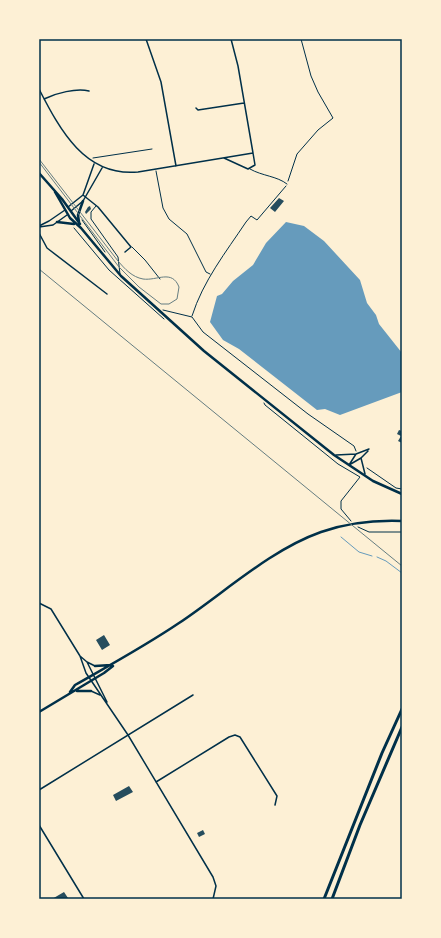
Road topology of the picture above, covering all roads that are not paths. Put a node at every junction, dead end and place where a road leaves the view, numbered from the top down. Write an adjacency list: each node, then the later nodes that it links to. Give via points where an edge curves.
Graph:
1 (146, 39): 11 (street, via 161,82)
2 (230, 39): 6 (street, via 238,66)
3 (39, 89): 5 (street)
4 (89, 91): 5 (street, via 55,94)
5 (44, 99): 10 (street, via 67,136)
6 (244, 103): 7 (street, via 198,110); 8 (street)
7 (196, 108)
8 (253, 153): 9 (street); 13 (street, via 255,165)
9 (224, 158): 11 (street); 13 (street)
10 (94, 164): 12 (street); 17 (street)
11 (176, 166): 12 (street, via 123,173)
12 (102, 168): 18 (street)
13 (250, 169): 15 (lane)
14 (39, 173): 16 (main road)
15 (287, 184)
16 (55, 192): 21 (main road); 22 (main road)
17 (82, 195): 18 (street); 21 (street)
18 (85, 197): 19 (street); 20 (street)
19 (83, 202): 23 (street); 27 (main road, via 78,215)
20 (96, 206): 31 (street); 33 (lane, via 91,220 118,257)
21 (68, 207): 22 (main road); 23 (main road)
22 (65, 210): 24 (main road); 28 (street)
23 (71, 212): 24 (main road); 27 (main road)
24 (67, 214): 25 (street); 26 (main road)
25 (57, 222): 26 (main road); 28 (street)
26 (74, 224): 29 (main road)
27 (80, 224): 29 (main road)
28 (39, 226)
29 (81, 228): 33 (main road)
30 (39, 233): 35 (street, via 47,248)
31 (131, 247): 32 (street); 34 (lane, via 142,256)
32 (125, 252)
33 (120, 276): 37 (main road, via 204,351)
34 (160, 279)
35 (107, 294)
36 (357, 454): 37 (street); 38 (street, via 369,450); 39 (street)
37 (334, 455): 39 (main road)
38 (361, 458): 39 (street); 40 (street)
39 (349, 465): 40 (main road)
40 (365, 476): 41 (main road)
41 (402, 494)
42 (402, 521): 46 (main road, via 363,522 310,536 283,551)
43 (39, 603): 44 (street, via 51,609)
44 (80, 656): 45 (street); 49 (street)
45 (87, 662): 47 (street); 48 (street)
46 (113, 665): 47 (main road); 48 (main road); 50 (main road)
47 (95, 666)
48 (93, 675): 49 (main road); 50 (street)
49 (89, 677): 51 (street); 54 (main road, via 75,685)
50 (96, 679): 51 (main road); 57 (street)
51 (91, 681): 52 (main road); 55 (street)
52 (76, 691): 53 (main road); 54 (main road)
53 (90, 691): 55 (street)
54 (70, 692): 59 (main road)
55 (100, 695): 57 (street)
56 (193, 695): 61 (street)
57 (108, 704): 61 (street)
58 (402, 709): 68 (highway)
59 (39, 712)
60 (402, 727): 69 (highway)
61 (128, 735): 62 (street); 63 (street)
62 (155, 782): 64 (street, via 228,736 235,735 240,738 277,796); 67 (street, via 213,877 216,886)
63 (39, 790)
64 (275, 805)
65 (39, 825): 66 (street)
66 (84, 899)
67 (213, 899)
68 (324, 899)
69 (332, 899)

